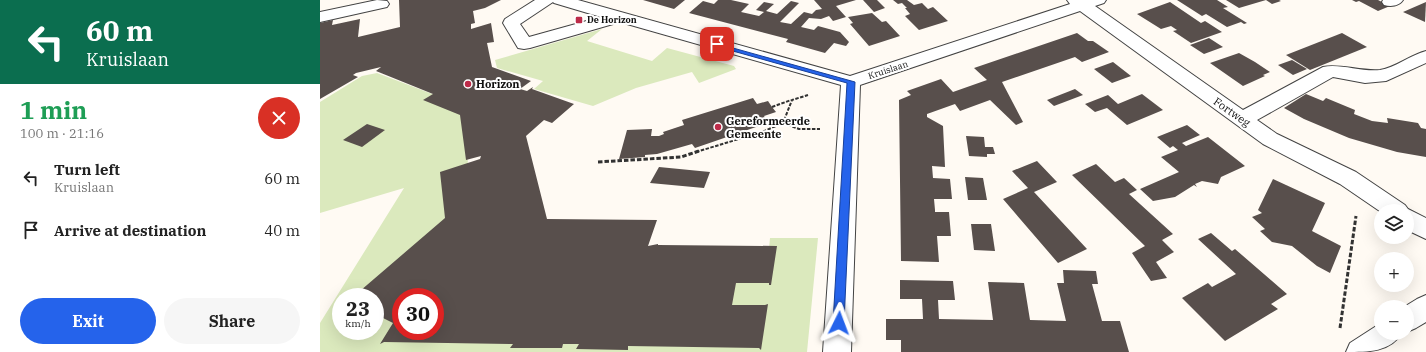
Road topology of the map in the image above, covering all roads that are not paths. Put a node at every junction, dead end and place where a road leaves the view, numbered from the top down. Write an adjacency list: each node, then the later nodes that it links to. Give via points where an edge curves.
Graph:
1 (546, 0): 6 (street, via 511,23 524,44)
2 (560, 0): 6 (street)
3 (1085, 2): 8 (street, Kruislaan); 9 (street, Fortweg)
4 (381, 4): 5 (street)
5 (320, 17)
6 (619, 17): 8 (street)
7 (1426, 56): 9 (street, via 1386,75 1365,77 1330,71)
8 (851, 82): 17 (street)
9 (1243, 119): 10 (street, Fortweg, via 1270,139 1348,178)
10 (1387, 204)
11 (1414, 222): 12 (street)
12 (1426, 230)
13 (1426, 307): 14 (street)
14 (1414, 315)
15 (1374, 337): 16 (street)
16 (1349, 344)
17 (837, 352)

